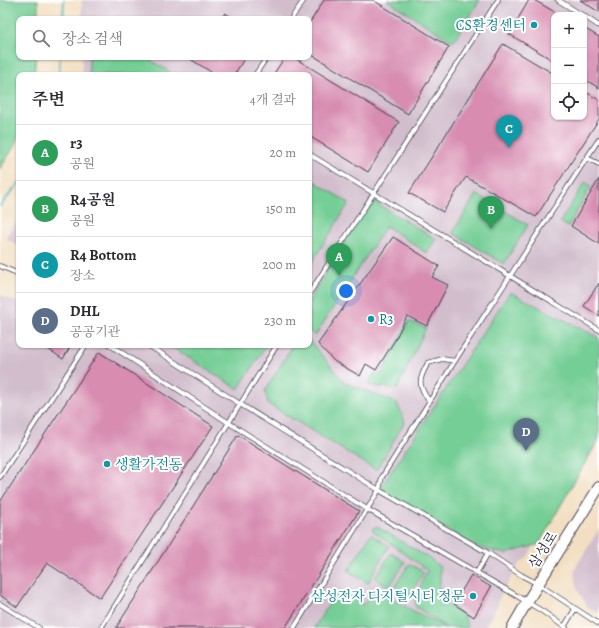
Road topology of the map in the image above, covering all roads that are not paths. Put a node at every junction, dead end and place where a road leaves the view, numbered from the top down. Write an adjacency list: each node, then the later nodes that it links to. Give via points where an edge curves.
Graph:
1 (304, 0): 5 (lane)
2 (498, 0): 14 (lane)
3 (558, 0): 4 (lane)
4 (577, 12)
5 (293, 16)
6 (587, 18): 7 (lane)
7 (599, 26)
8 (265, 60): 9 (lane)
9 (257, 72)
10 (598, 141): 12 (lane)
11 (312, 156): 14 (lane)
12 (587, 158): 13 (lane); 17 (lane)
13 (599, 164)
14 (373, 193): 17 (lane); 18 (lane)
15 (0, 266): 16 (lane)
16 (16, 273)
17 (511, 276): 19 (lane); 24 (lane)
18 (312, 289)
19 (599, 330)
20 (84, 348): 28 (lane)
21 (115, 348): 27 (lane)
22 (153, 348): 26 (lane)
23 (275, 348): 26 (lane)
24 (455, 361): 25 (lane); 25 (lane, via 442,359 428,363 420,377 422,392)
25 (430, 401): 30 (lane, via 382,477)
26 (240, 404): 27 (lane); 30 (lane)
27 (229, 423): 31 (lane); 41 (lane)
28 (0, 477)
29 (599, 487): 34 (street, 삼성로)
30 (379, 490): 31 (lane); 32 (lane)
31 (367, 509): 33 (lane); 42 (lane)
32 (488, 553): 33 (lane); 34 (lane)
33 (477, 572): 35 (lane)
34 (538, 584): 35 (street, 삼성로); 37 (lane)
35 (527, 602): 39 (lane); 43 (street, 삼성로)
36 (0, 604): 40 (lane)
37 (575, 609): 38 (lane); 39 (lane)
38 (599, 624)
39 (565, 627)
40 (39, 628)
41 (101, 628)
42 (294, 628)
43 (512, 628)

